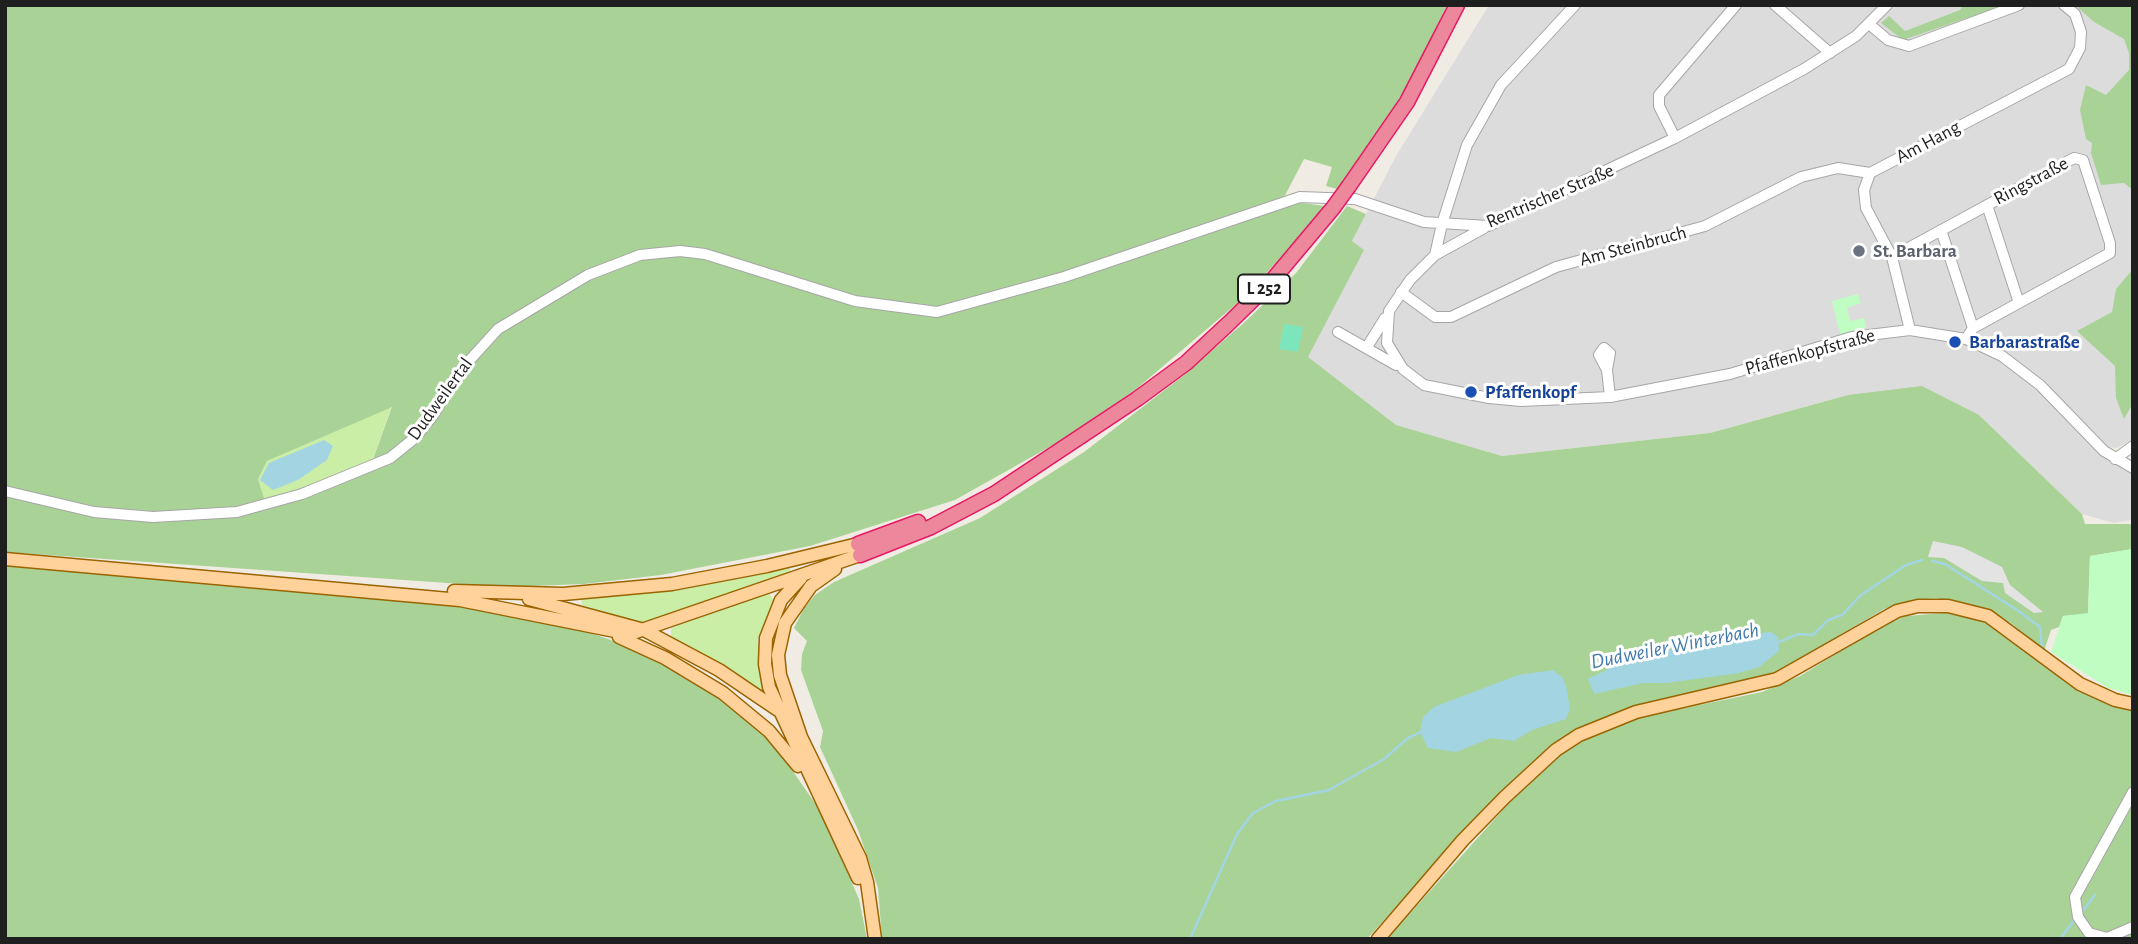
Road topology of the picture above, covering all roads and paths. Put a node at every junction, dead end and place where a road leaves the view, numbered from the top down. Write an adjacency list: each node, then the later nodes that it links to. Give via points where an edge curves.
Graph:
1 (1457, 5): 34 (highway, L 252, bridge, via 1407,102 1333,208 1270,283 1186,363 1016,480)
2 (1575, 5): 13 (street, via 1495,94 1467,145)
3 (1736, 5): 10 (street, via 1659,96 1659,106)
4 (1775, 5): 9 (street)
5 (1887, 5): 8 (street, Rentrischer Straße)
6 (2019, 5): 8 (street, via 1909,46 1888,40)
7 (2064, 5): 11 (street, Am Hang, via 2075,14 2081,32 2080,48 2070,69)
8 (1869, 24): 9 (street, Rentrischer Straße)
9 (1830, 53): 10 (street, Rentrischer Straße)
10 (1675, 138): 14 (street, Rentrischer Straße)
11 (1870, 173): 17 (street, via 1864,190 1866,208); 18 (street, Am Steinbruch, via 1838,168 1801,177 1705,226 1556,267 1451,317 1435,317)
12 (1987, 205): 15 (street, Ringstraße); 20 (street); 20 (street, Ringstraße, via 2074,158 2087,166 2110,253)
13 (1441, 224): 14 (street, Rentrischer Straße); 16 (street); 19 (street, Rentrischer Straße, via 1354,199 1300,197 951,310 918,312)
14 (1488, 226): 16 (street)
15 (1941, 230): 17 (street, Ringstraße); 22 (street)
16 (1435, 255): 18 (street)
17 (1892, 257): 23 (street)
18 (1401, 292): 21 (street)
19 (855, 301): 33 (street, Dudweilertal, via 705,254 640,255 588,275 498,329 458,373 416,437 397,454 302,494 237,512 153,517 94,512)
20 (2019, 303): 22 (street, Ringstraße)
21 (1389, 312): 26 (street); 27 (street, via 1387,344)
22 (1973, 328): 25 (street, Ringstraße)
23 (1910, 330): 25 (street, Pfaffenkopfstraße); 29 (street, Pfaffenkopfstraße, via 1852,337 1696,383)
24 (1338, 332): 26 (street, Pfaffenkopfstraße)
25 (1966, 339): 31 (street, Pfaffenkopfstraße, via 2019,368)
26 (1367, 347): 27 (street, Pfaffenkopfstraße)
27 (1403, 369): 29 (street, Pfaffenkopfstraße, via 1424,385 1489,398)
28 (1607, 370): 29 (street)
29 (1610, 397)
30 (2133, 446): 31 (street)
31 (2115, 458): 32 (street, Pfaffenkopfstraße)
32 (2133, 468)
33 (5, 491)
34 (859, 550): 36 (main road); 38 (main road, via 672,584); 43 (main road, via 811,586 794,605 781,634 780,676)
35 (5, 559): 37 (main road)
36 (804, 575): 40 (main road); 42 (main road, via 781,600 766,638 765,664)
37 (293, 582): 38 (main road); 39 (main road, via 494,604)
38 (506, 594): 40 (main road)
39 (593, 627): 40 (main road, via 620,633); 44 (main road, via 665,658 723,693 769,731)
40 (644, 630): 42 (main road, via 719,670)
41 (2133, 704): 49 (main road, via 2089,689 1987,616 1948,606 1918,606 1888,614 1798,670 1760,686 1636,712 1598,725 1556,750 1463,840)
42 (777, 709): 43 (main road); 44 (main road)
43 (801, 737): 46 (main road, via 860,858)
44 (814, 787): 46 (main road, via 844,844)
45 (2133, 792): 47 (street, via 2075,897 2078,916 2088,933 2107,938)
46 (871, 914): 48 (main road)
47 (2133, 928)
48 (875, 939)
49 (1378, 939)

